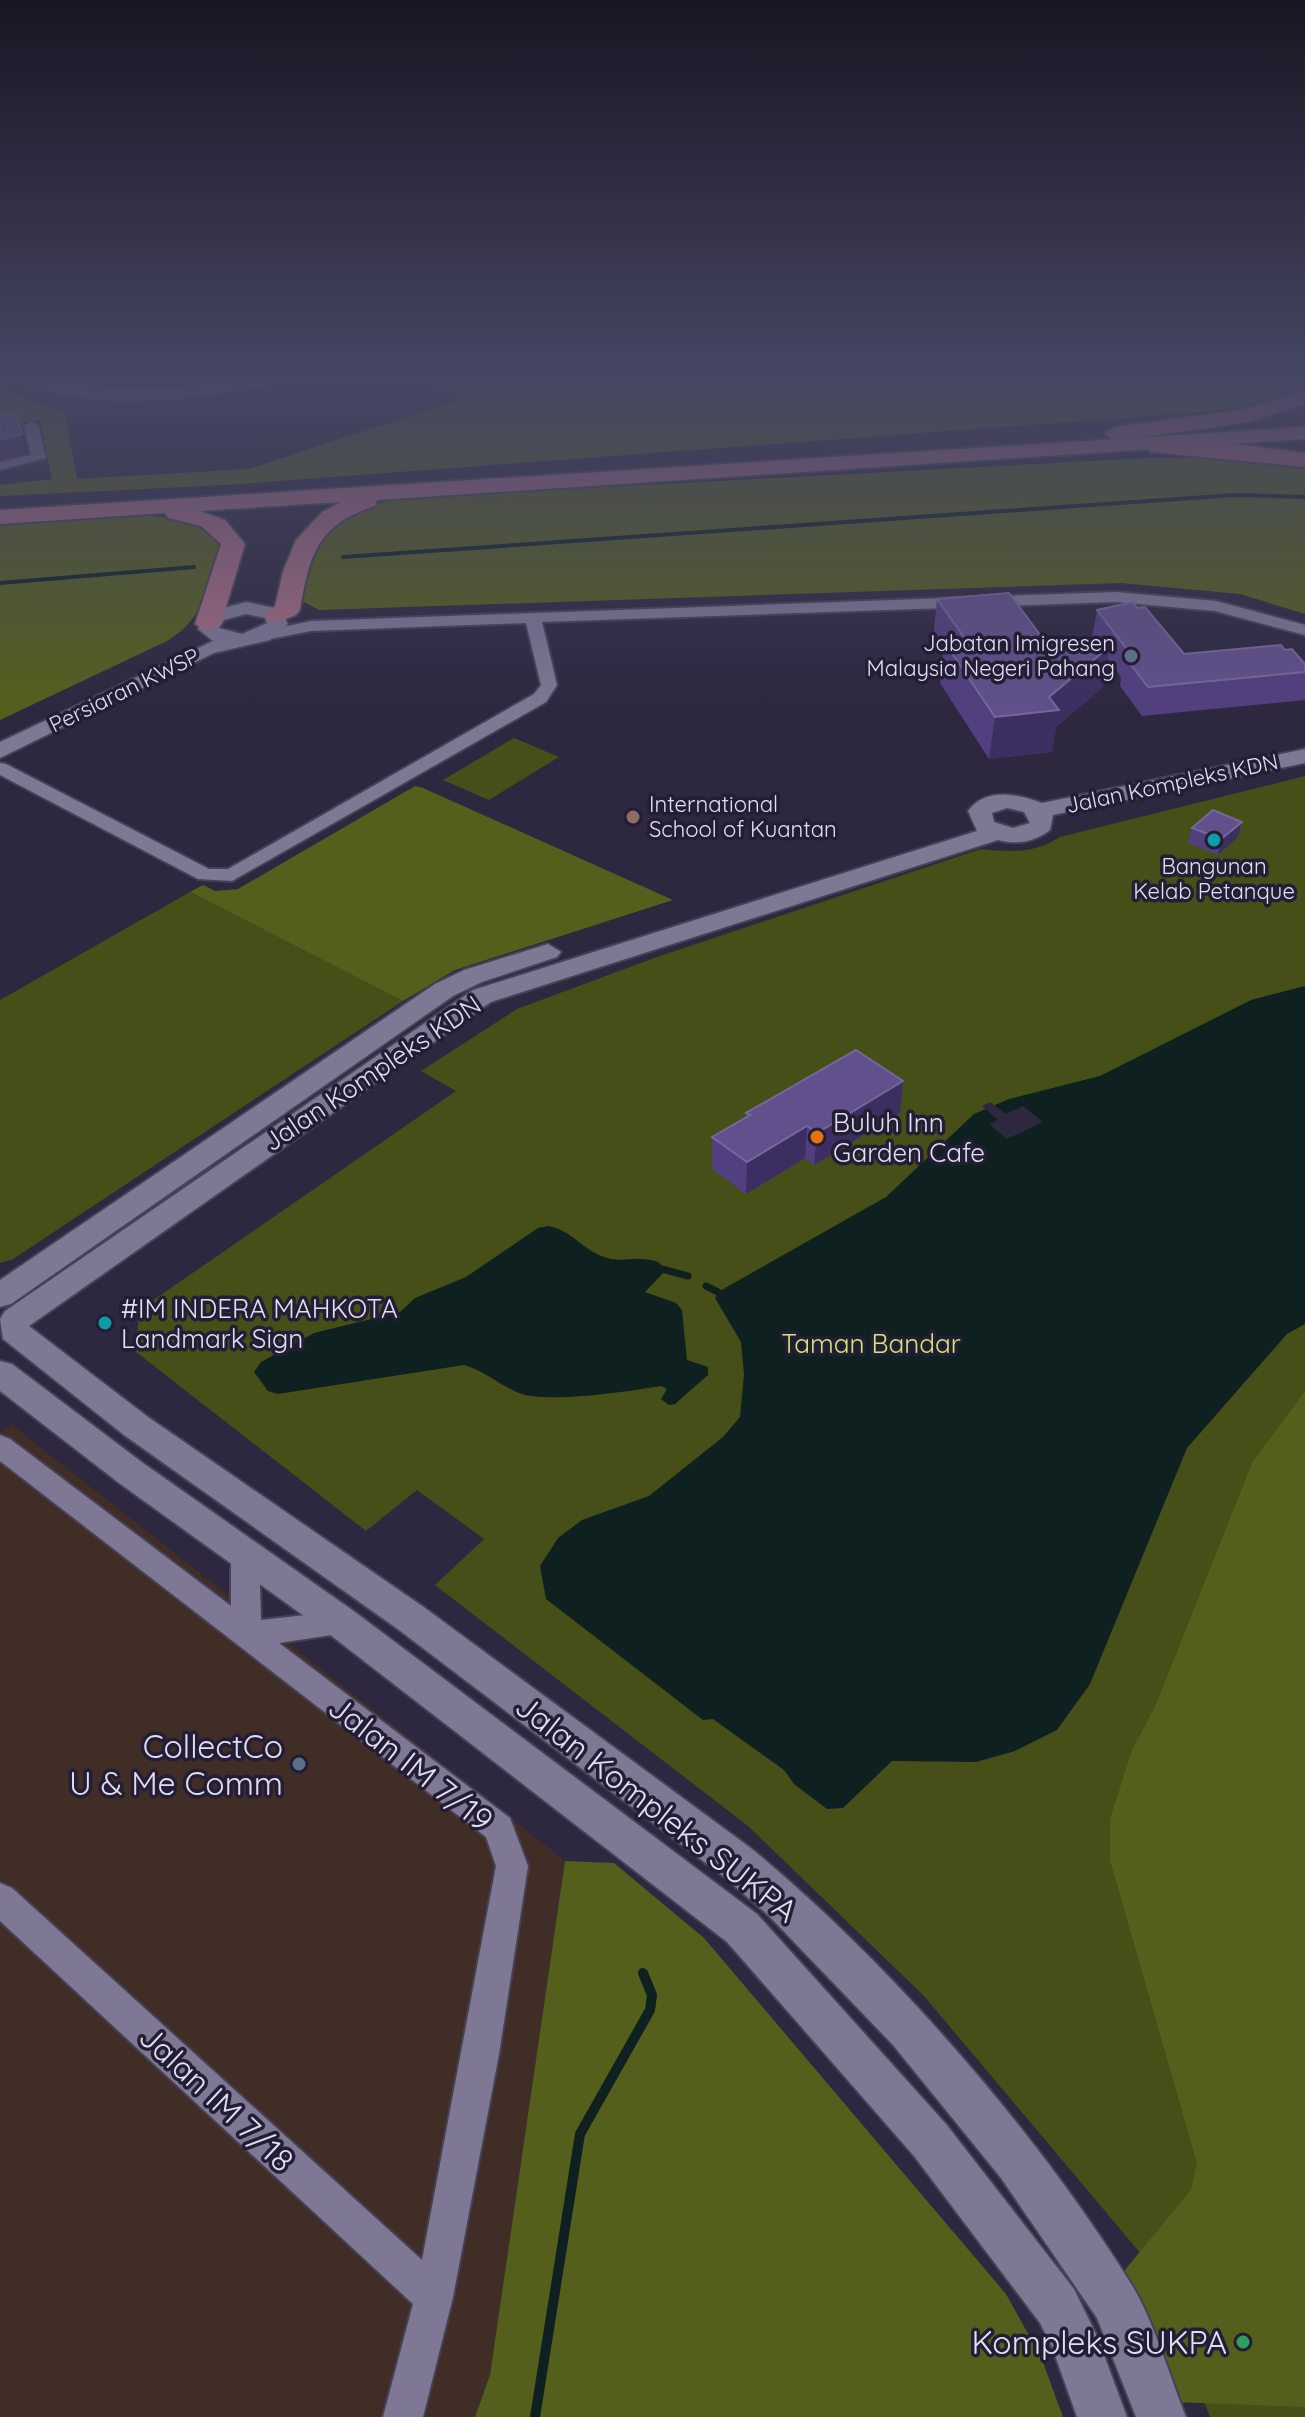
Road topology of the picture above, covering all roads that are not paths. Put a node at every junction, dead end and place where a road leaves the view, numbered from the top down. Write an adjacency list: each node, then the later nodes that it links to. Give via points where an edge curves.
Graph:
1 (221, 490): 3 (main road)
2 (424, 490): 4 (main road); 7 (main road, via 357,503 315,526)
3 (0, 502)
4 (113, 510): 5 (main road); 12 (main road, via 197,517 227,531 233,544)
5 (0, 517)
6 (904, 600): 8 (street); 11 (street, via 1153,589 1238,601); 13 (street, via 1161,598 1246,612)
7 (281, 612): 9 (main road); 12 (street, Persiaran KWSP, via 234,609); 14 (street, via 274,629)
8 (559, 613): 9 (street); 10 (street)
9 (312, 617)
10 (533, 618): 14 (street, via 311,626); 18 (street, via 549,685 540,698 232,875 205,875)
11 (1305, 620)
12 (208, 626): 14 (street, Persiaran KWSP, via 220,637); 15 (street, Persiaran KWSP, via 195,639)
13 (1305, 630)
14 (255, 637): 16 (street, Persiaran KWSP, via 207,649)
15 (0, 733)
16 (0, 751)
17 (1305, 756): 19 (street, Jalan Kompleks KDN)
18 (0, 768)
19 (1038, 811): 20 (street, via 1043,821 1032,833); 20 (street, via 998,802 980,811)
20 (988, 826): 21 (street, Jalan Kompleks KDN, via 472,988)
21 (6, 1319): 31 (street, Jalan Kompleks SUKPA, via 136,1426 412,1619 783,1901 908,2030 1017,2162 1115,2302)
22 (0, 1373): 24 (street, Jalan Kompleks SUKPA)
23 (0, 1446): 26 (street, Jalan IM 7/19)
24 (245, 1554): 25 (street, Jalan Kompleks SUKPA); 26 (street)
25 (342, 1623): 26 (street); 30 (street, Jalan Kompleks SUKPA, via 742,1928 930,2140 1057,2306)
26 (246, 1634): 28 (street, Jalan IM 7/19, via 499,1828 512,1866)
27 (0, 1899): 28 (street, Jalan IM 7/18)
28 (434, 2297): 29 (street, Jalan IM 7/19)
29 (403, 2417)
30 (1102, 2417)
31 (1161, 2417)

